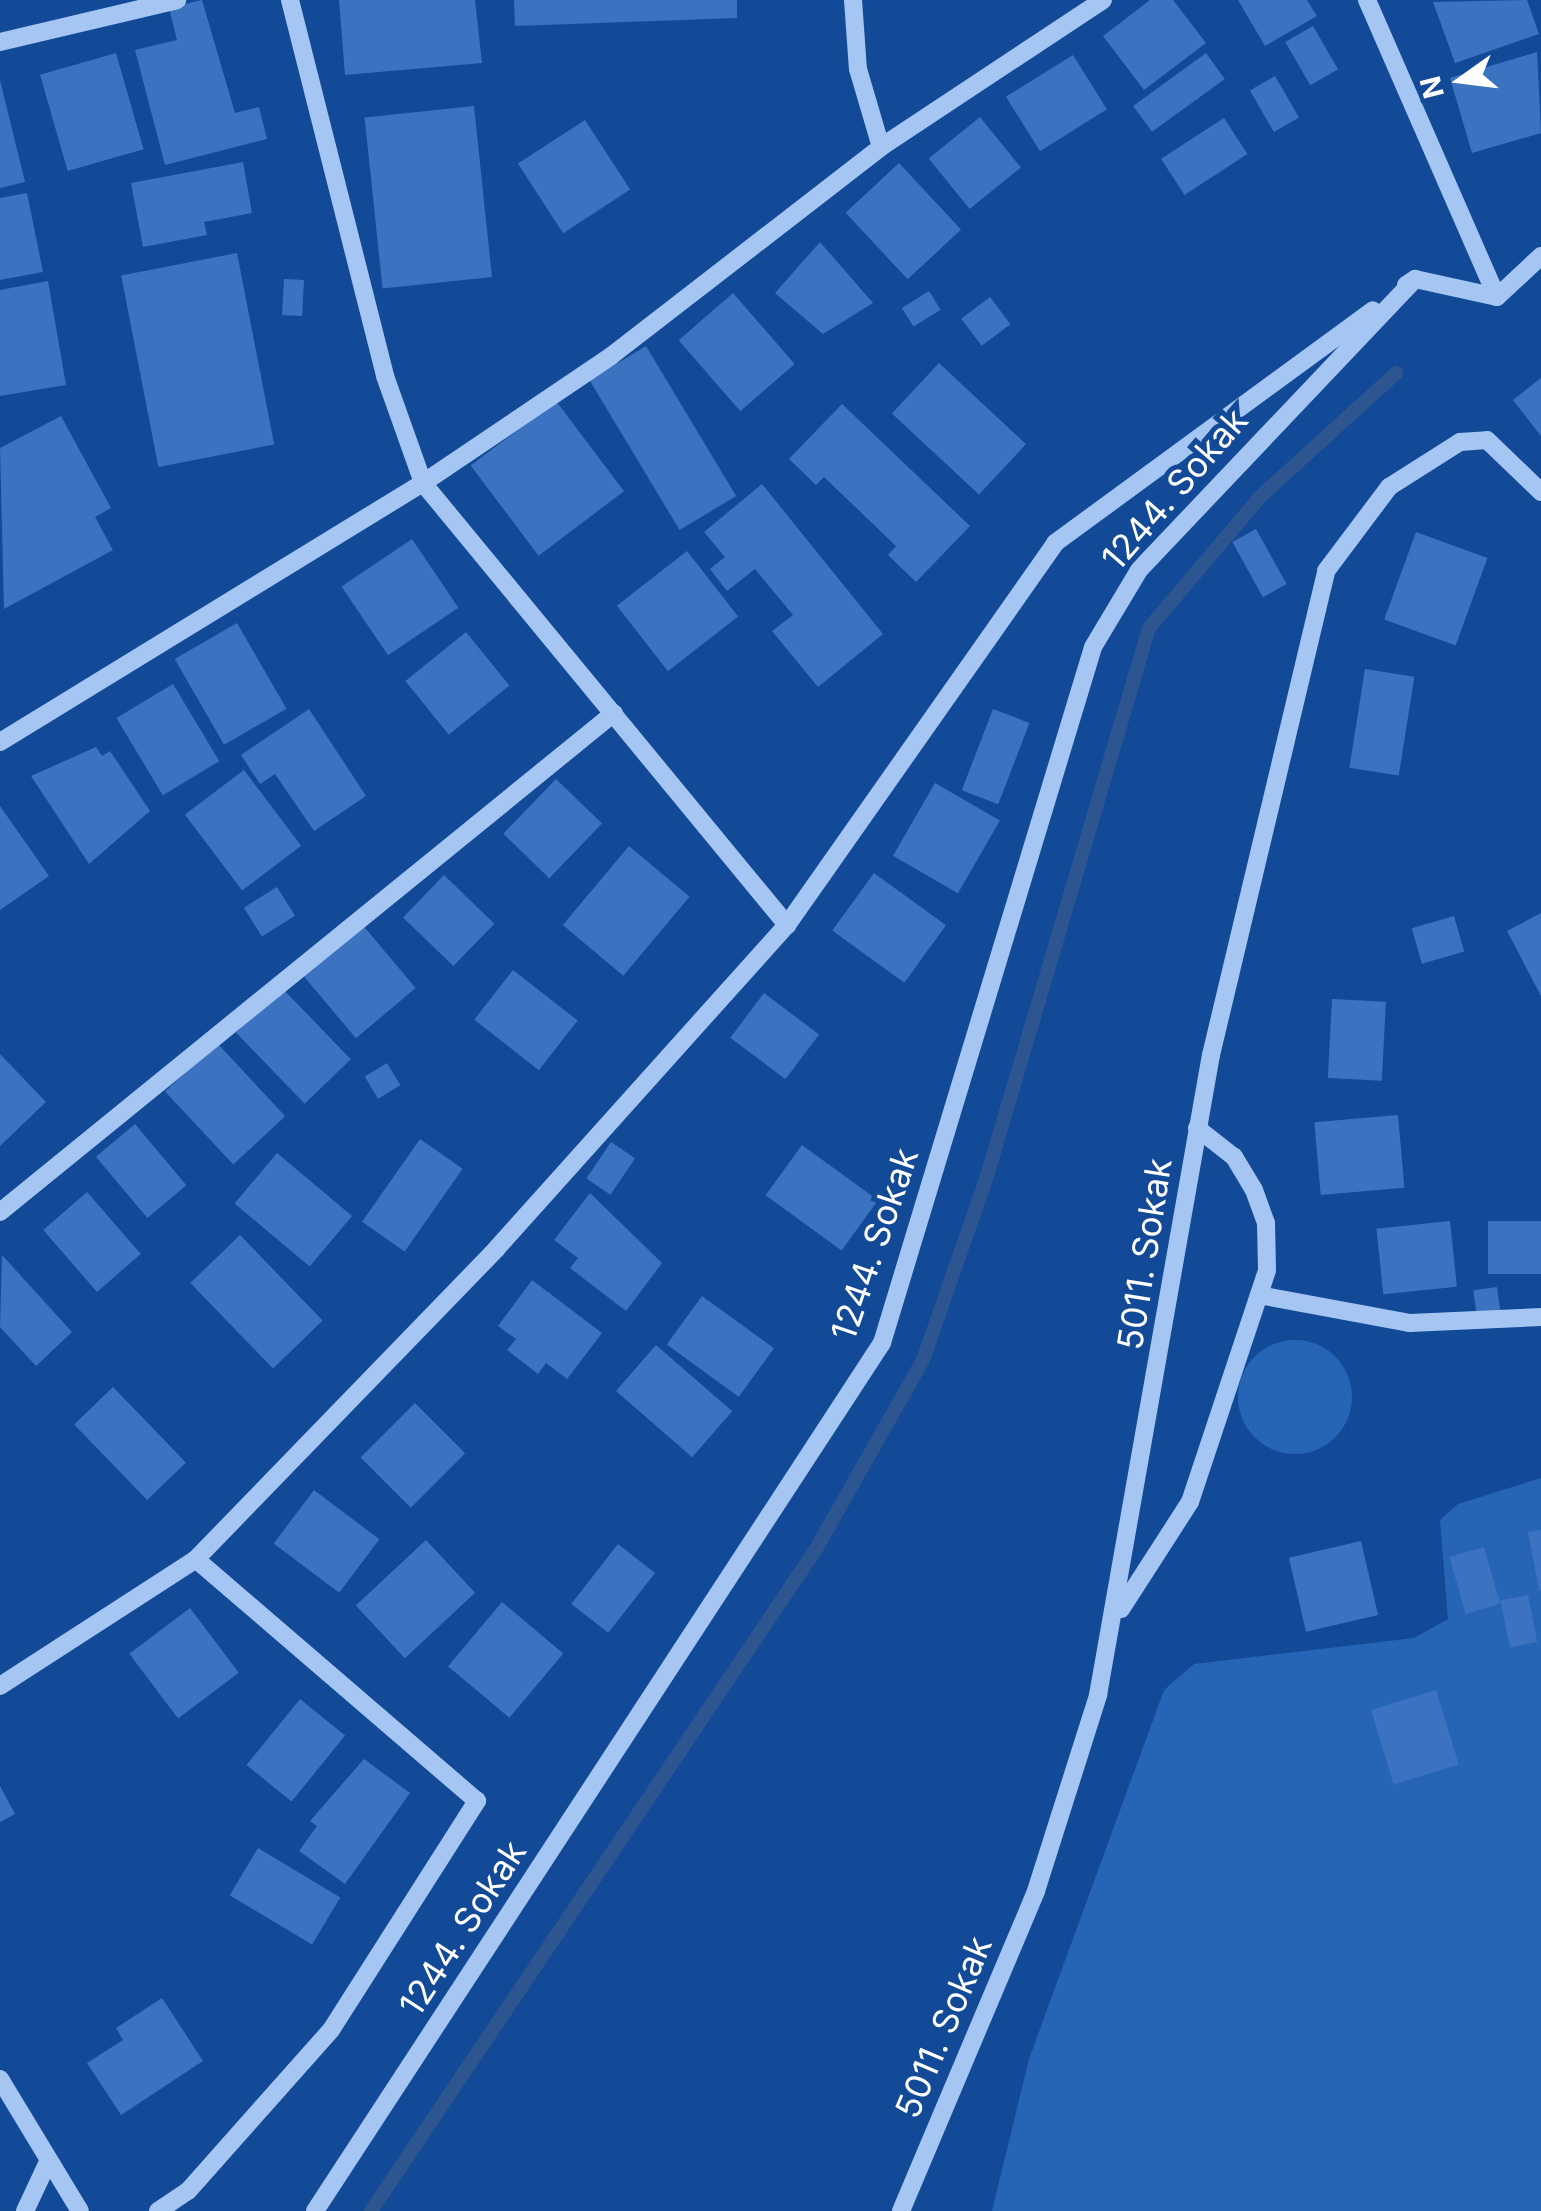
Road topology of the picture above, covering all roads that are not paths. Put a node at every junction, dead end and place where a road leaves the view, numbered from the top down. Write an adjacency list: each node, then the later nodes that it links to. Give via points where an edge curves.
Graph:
1 (177, 0): 6 (street)
2 (290, 0): 11 (street, via 385,376)
3 (853, 0): 7 (street, via 858,69)
4 (1102, 0): 7 (street)
5 (1367, 0): 10 (street)
6 (0, 42)
7 (881, 148): 11 (street, via 611,356)
8 (1541, 256): 10 (street)
9 (1415, 279): 10 (street); 15 (street, via 1055,543); 28 (street, 1244. Sokak, via 1140,570 1093,648 882,1343)
10 (1497, 297)
11 (423, 483): 13 (street); 14 (street)
12 (1541, 492): 16 (street, 5011. Sokak, via 1487,440 1460,442 1389,487 1326,570)
13 (614, 712): 15 (street); 17 (street)
14 (0, 742)
15 (787, 924): 20 (street, via 497,1248)
16 (1197, 1128): 18 (street, via 1234,1157 1254,1190 1266,1223); 21 (street, 5011. Sokak)
17 (0, 1212)
18 (1259, 1295): 19 (street, via 1410,1323); 21 (street, via 1190,1502)
19 (1541, 1317)
20 (196, 1559): 22 (street); 27 (street, via 476,1801 331,2030 188,2191)
21 (1115, 1617): 29 (street, 5011. Sokak, via 1036,1892)
22 (0, 1686)
23 (0, 2080): 24 (street)
24 (48, 2162): 25 (street); 26 (street)
25 (25, 2211)
26 (80, 2211)
27 (158, 2211)
28 (316, 2211)
29 (901, 2211)

